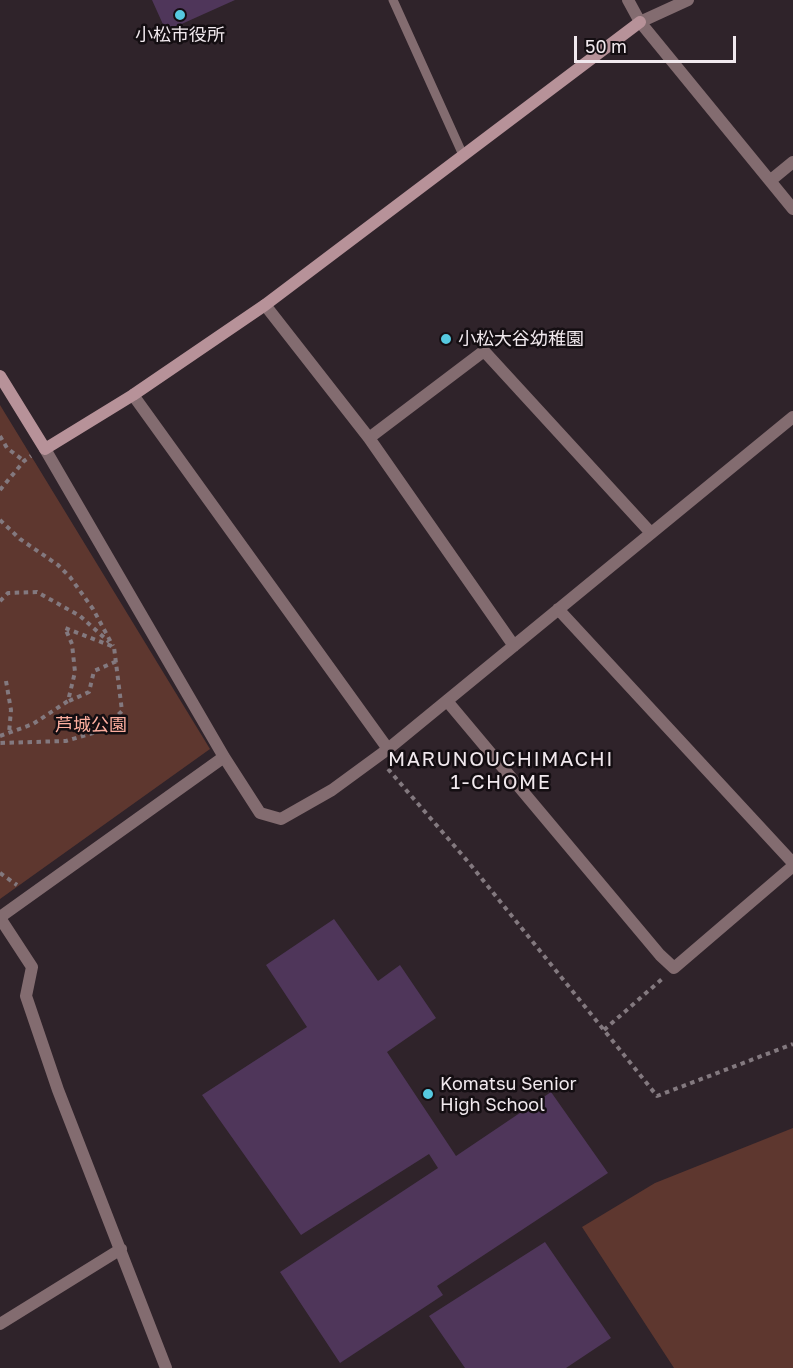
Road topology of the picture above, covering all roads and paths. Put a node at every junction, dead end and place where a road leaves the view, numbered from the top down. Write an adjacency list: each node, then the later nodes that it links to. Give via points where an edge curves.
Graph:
1 (393, 0): 5 (lane)
2 (628, 0): 4 (street)
3 (688, 0): 4 (street)
4 (640, 22): 5 (street); 7 (street)
5 (463, 155): 9 (street)
6 (793, 162): 7 (street)
7 (771, 180): 8 (street)
8 (793, 209)
9 (265, 305): 11 (street); 14 (street)
10 (0, 376): 15 (street)
11 (133, 396): 15 (street); 31 (street)
12 (793, 417): 19 (street)
13 (0, 436): 16 (path)
14 (369, 438): 19 (street, via 484,351); 22 (street)
15 (45, 449): 16 (path); 32 (street)
16 (24, 460): 17 (path)
17 (0, 490)
18 (0, 520): 23 (path, via 70,577)
19 (651, 533): 21 (street)
20 (0, 601): 23 (path, via 8,593 37,592 80,616)
21 (558, 609): 22 (street); 34 (street)
22 (514, 646): 27 (street)
23 (114, 647): 24 (path); 26 (path, via 65,628 72,644 75,672)
24 (117, 661): 26 (path, via 94,671 89,692); 30 (path, via 122,711 103,730 66,741)
25 (6, 681): 28 (path, via 11,710)
26 (68, 701): 28 (path, via 33,724)
27 (447, 701): 31 (street); 36 (street)
28 (9, 733): 29 (path)
29 (0, 736)
30 (0, 743)
31 (388, 749): 33 (street)
32 (224, 757): 33 (street, via 260,813 281,819); 35 (street)
33 (377, 758): 37 (path, via 470,864)
34 (793, 864): 36 (street)
35 (0, 918): 39 (street, via 32,967 26,996 58,1090)
36 (674, 968): 37 (path)
37 (604, 1030): 38 (path, via 657,1096)
38 (793, 1044)
39 (121, 1249): 40 (street); 41 (street)
40 (0, 1324)
41 (166, 1368)

